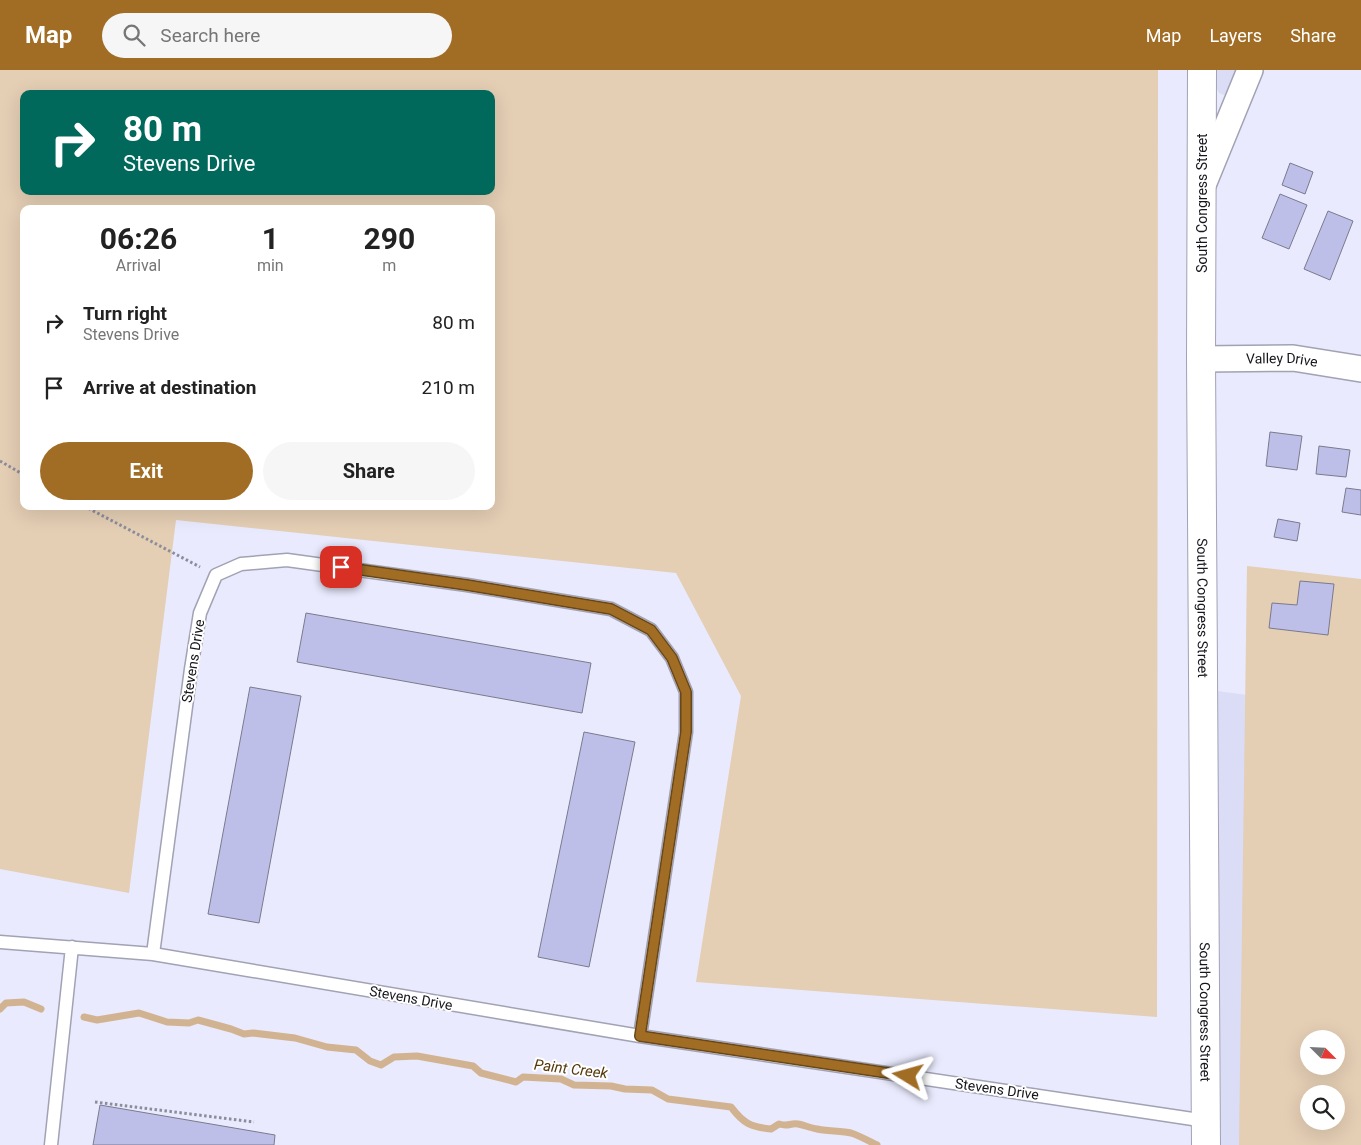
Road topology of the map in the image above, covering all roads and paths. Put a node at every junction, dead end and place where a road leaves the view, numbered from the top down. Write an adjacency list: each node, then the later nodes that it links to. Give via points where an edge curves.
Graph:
1 (1202, 70): 3 (street, South Congress Street)
2 (1250, 70): 3 (street)
3 (1203, 185): 4 (street, South Congress Street)
4 (1202, 359): 5 (street, Valley Drive, via 1293,358); 16 (street, South Congress Street)
5 (1361, 369)
6 (0, 461): 7 (path)
7 (20, 473)
8 (92, 510): 9 (path)
9 (216, 575): 12 (lane, Stevens Drive, via 200,613 190,669); 13 (lane, via 241,564 287,560 611,609 651,630 672,658 686,692 686,732)
10 (0, 942): 11 (lane, Stevens Drive)
11 (72, 947): 12 (lane, Stevens Drive); 17 (lane)
12 (153, 954): 13 (lane, Stevens Drive)
13 (640, 1036): 16 (lane, Stevens Drive)
14 (95, 1102): 15 (path)
15 (254, 1122)
16 (1206, 1133)
17 (51, 1145)

